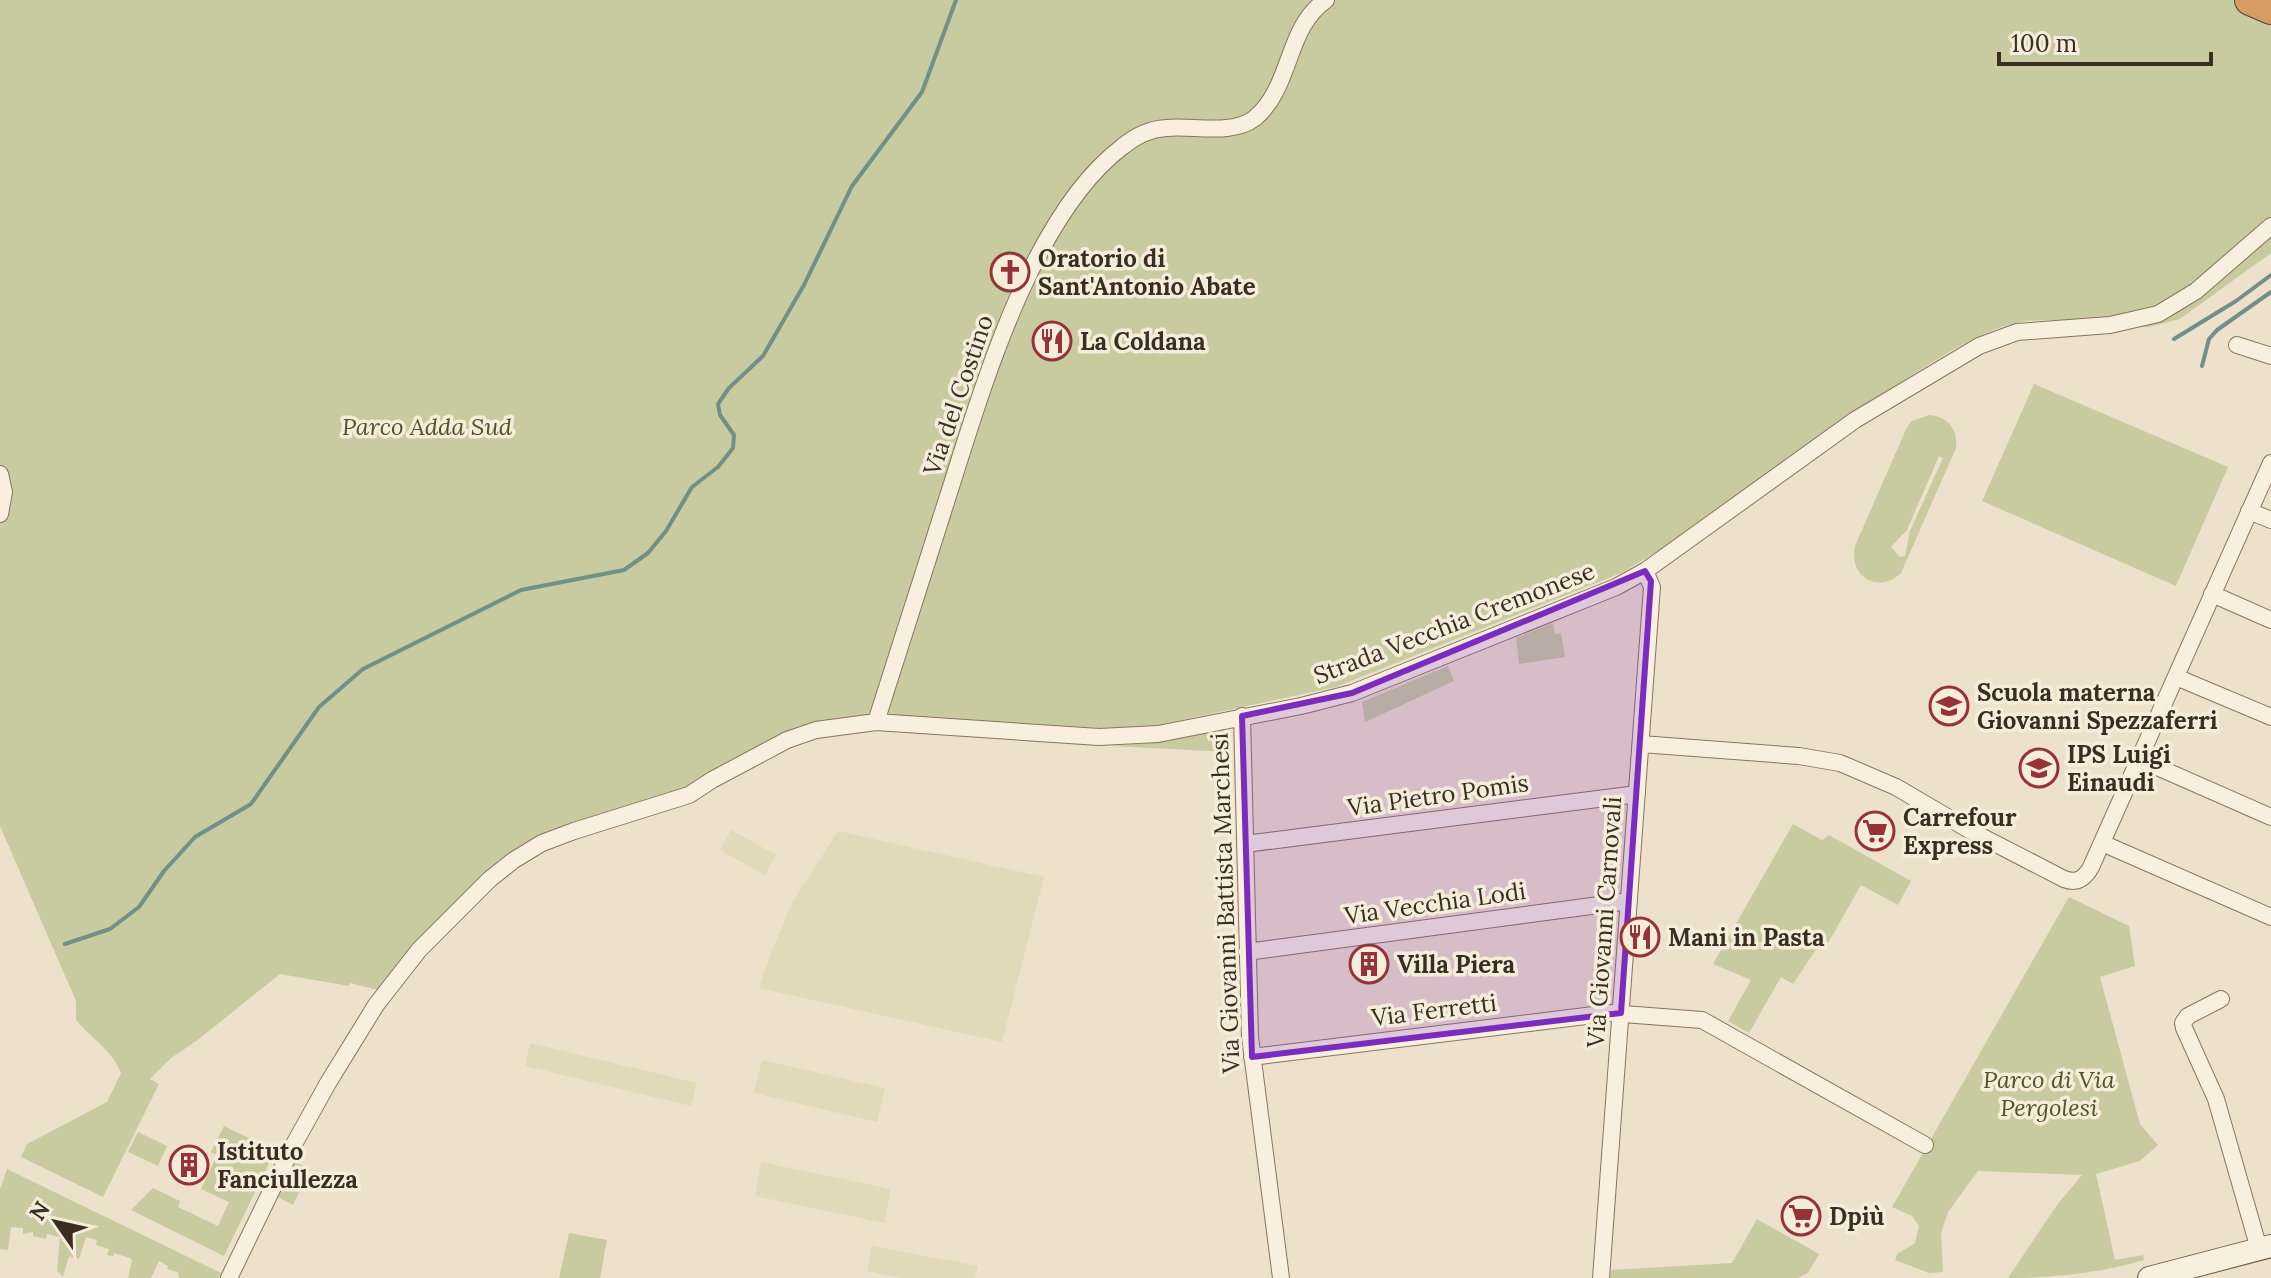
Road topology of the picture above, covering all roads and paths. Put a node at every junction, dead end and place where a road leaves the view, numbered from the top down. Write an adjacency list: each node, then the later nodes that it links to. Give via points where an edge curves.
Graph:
1 (1326, 0): 18 (street, Via del Costino, via 1308,17 1277,90 1253,120 1145,132 1114,154 1074,197 1020,293 999,346)
2 (2250, 0): 3 (highway)
3 (2271, 9)
4 (2271, 226): 12 (street, Strada Vecchia Cremonese, via 2196,291 2158,314 2110,325 2017,332 1979,346 1855,420)
5 (2237, 345): 6 (street)
6 (2271, 356)
7 (2271, 463): 9 (street)
8 (0, 474): 10 (street)
9 (2249, 511): 11 (street); 13 (street)
10 (0, 514)
11 (2271, 520)
12 (1645, 571): 16 (street, Strada Vecchia Cremonese, via 1352,693); 19 (street, Via Giovanni Carnovali, via 1652,587)
13 (2212, 594): 14 (street); 15 (street)
14 (2271, 620)
15 (2176, 677): 17 (street); 20 (street)
16 (1242, 716): 18 (street, Strada Vecchia Cremonese, via 1121,737); 24 (street, Via Giovanni Battista Marchesi)
17 (2271, 717)
18 (876, 722): 33 (street, Strada Vecchia Cremonese, via 816,730 787,740 689,795 542,843 490,879 419,950 363,1026 293,1146)
19 (1641, 744): 21 (street, Via Giovanni Carnovali); 23 (street, via 1840,763 1896,787 2070,882 2088,873)
20 (2139, 759): 22 (street); 23 (street)
21 (1637, 794): 24 (street, Via Pietro Pomis); 25 (street, Via Giovanni Carnovali)
22 (2271, 817)
23 (2102, 843): 26 (street)
24 (1245, 844): 27 (street, Via Giovanni Battista Marchesi)
25 (1629, 901): 27 (street, Via Vecchia Lodi); 29 (street, Via Giovanni Carnovali)
26 (2271, 917)
27 (1247, 952): 30 (street, Via Giovanni Battista Marchesi)
28 (2221, 999): 32 (street, via 2183,1023 2216,1099)
29 (1621, 1013): 30 (street, Via Ferretti); 31 (street, Via Ferretti, via 1702,1020); 35 (street, Via Giovanni Carnovali)
30 (1252, 1057): 34 (street, Via Giovanni Battista Marchesi)
31 (1925, 1145)
32 (2265, 1248): 36 (street)
33 (229, 1278)
34 (1281, 1278)
35 (1601, 1278)
36 (2149, 1278)

